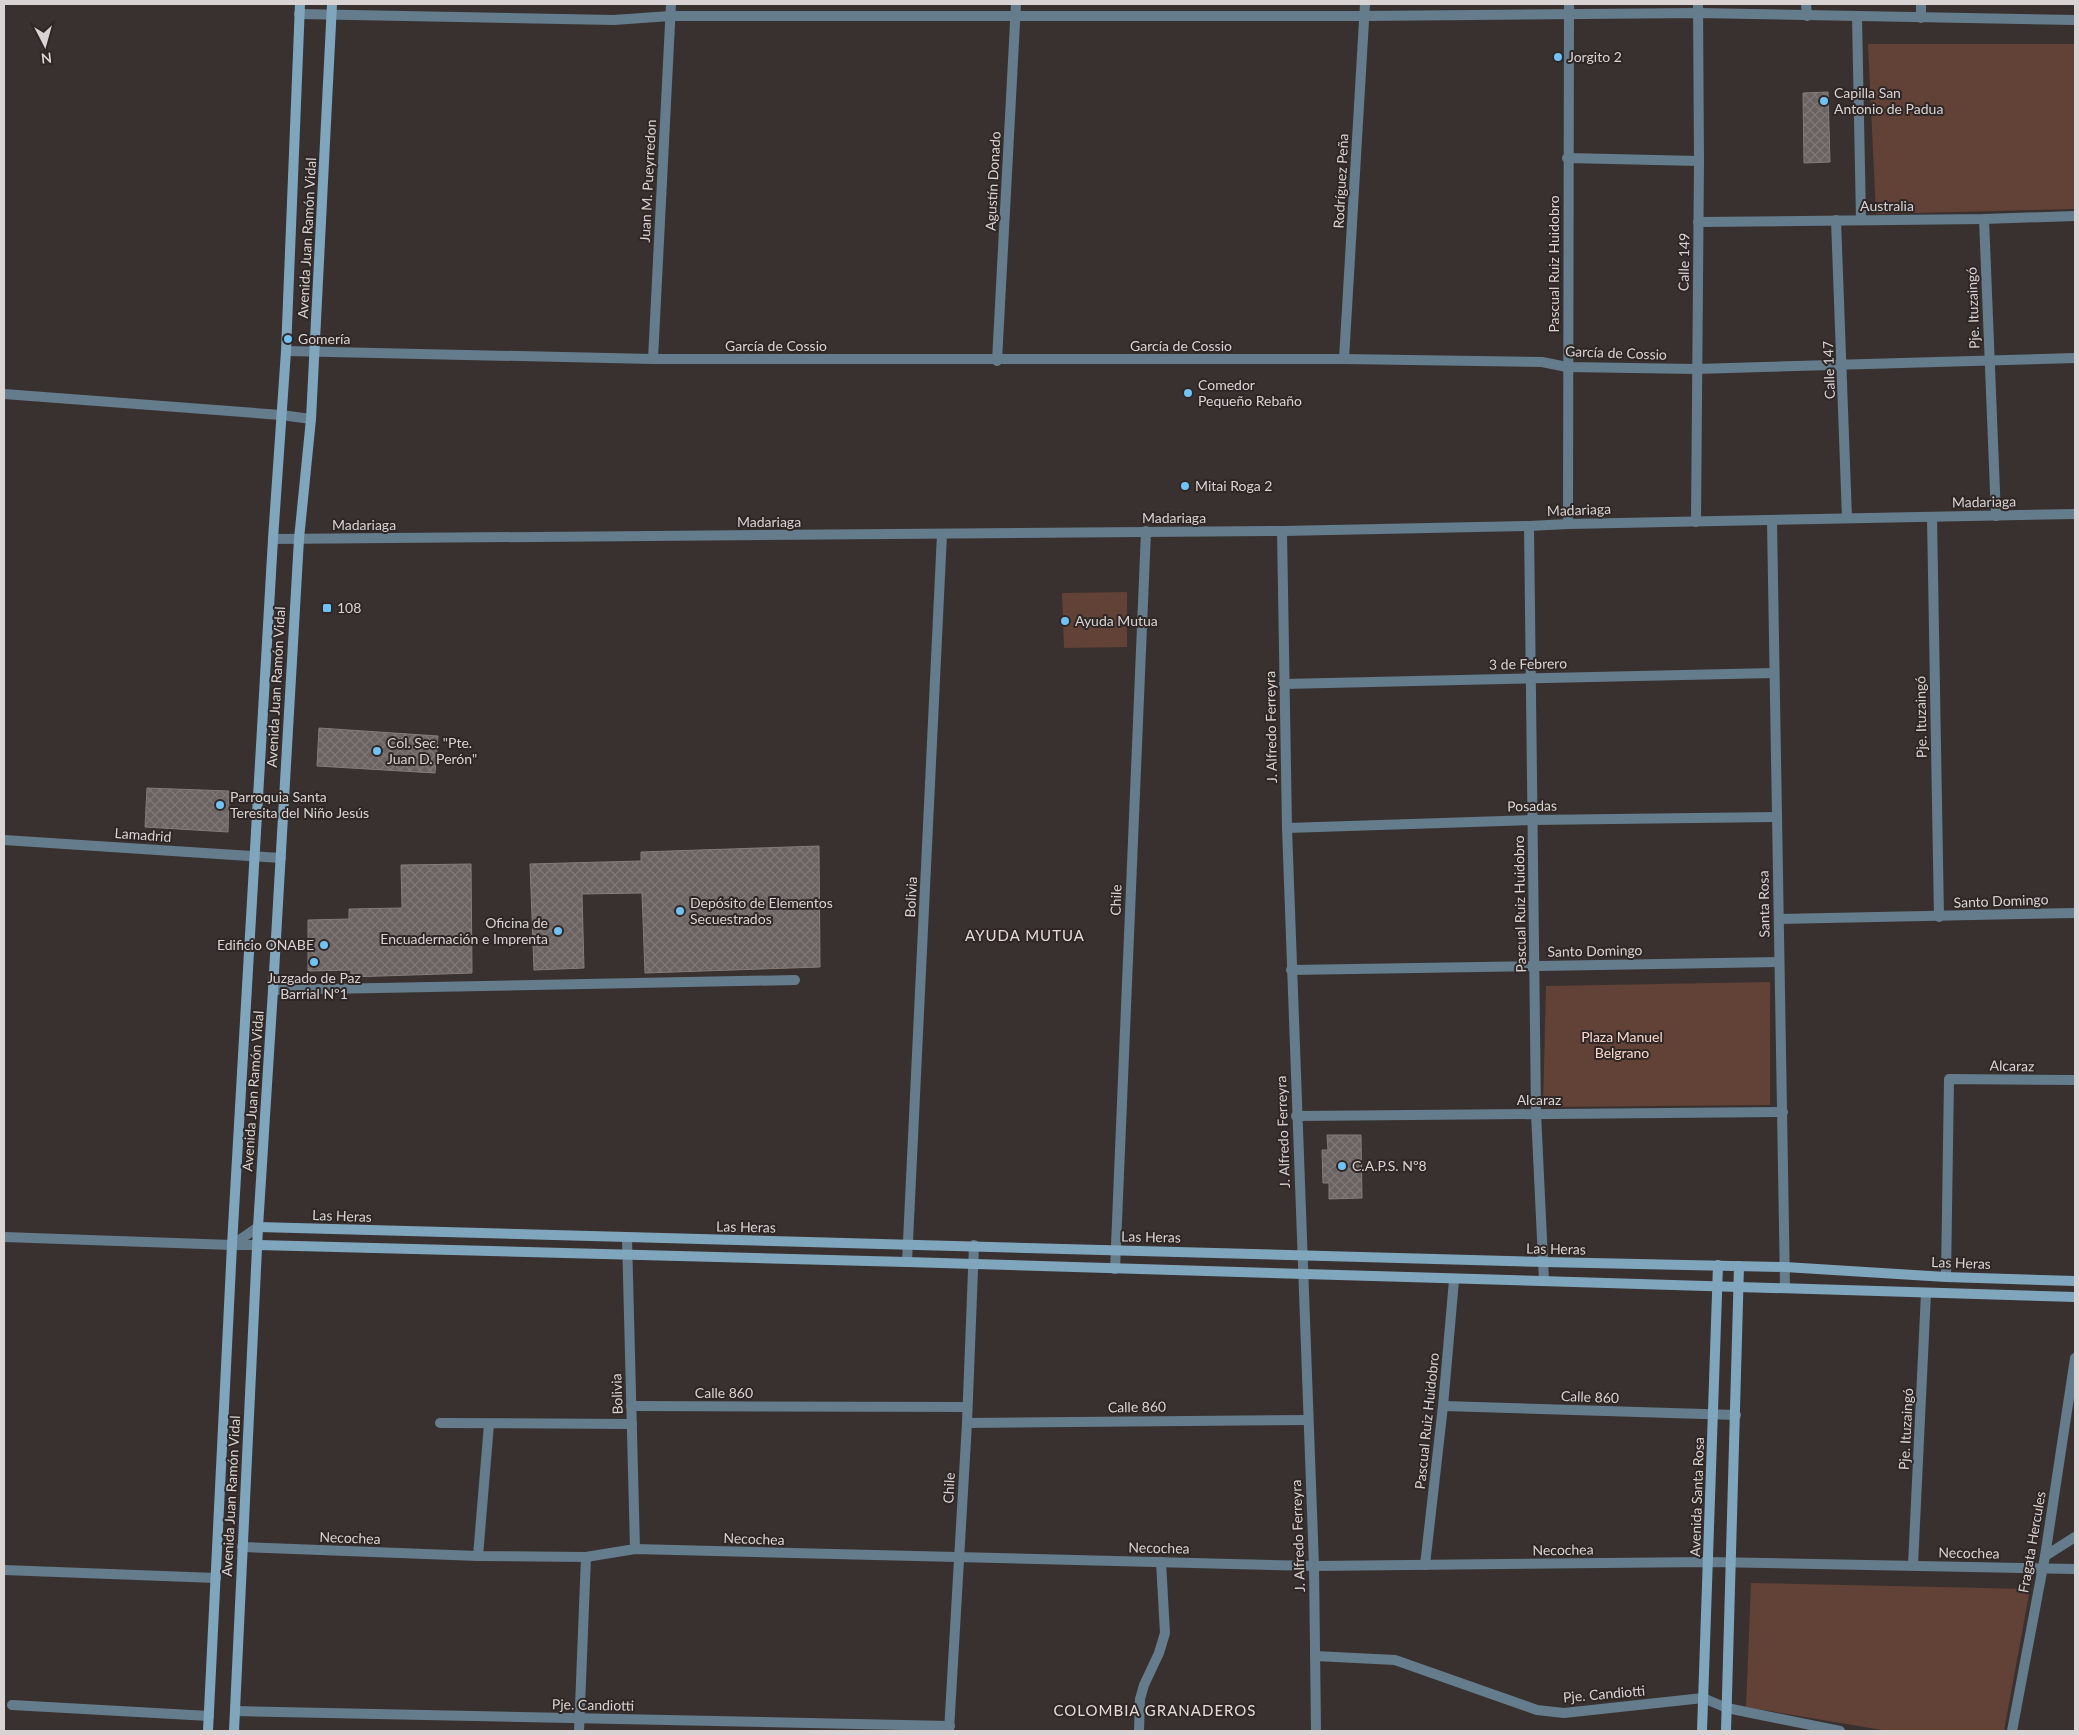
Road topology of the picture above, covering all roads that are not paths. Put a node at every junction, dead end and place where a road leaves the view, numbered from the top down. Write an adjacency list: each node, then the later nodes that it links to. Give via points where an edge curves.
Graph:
1 (332, 4): 10 (main road, Avenida Juan Ramón Vidal)
2 (671, 4): 12 (street, Juan M. Pueyrredon)
3 (1016, 4): 11 (street, Agustín Donado)
4 (1365, 4): 13 (street, Rodríguez Peña)
5 (1806, 4): 14 (street)
6 (1921, 4): 16 (street)
7 (1698, 8): 9 (street); 14 (street); 19 (street, Calle 149)
8 (300, 9): 10 (street); 25 (main road, Avenida Juan Ramón Vidal)
9 (1569, 9): 13 (street); 18 (street, Pascual Ruiz Huidobro)
10 (331, 15): 12 (street, via 614,20); 26 (main road, Avenida Juan Ramón Vidal)
11 (1016, 15): 12 (street); 13 (street); 30 (street, Agustín Donado)
12 (670, 16): 28 (street, Juan M. Pueyrredon)
13 (1364, 16): 29 (street, Rodríguez Peña)
14 (1807, 16): 15 (street)
15 (1856, 17): 16 (street); 23 (street)
16 (1921, 18): 17 (street)
17 (2075, 20)
18 (1568, 158): 19 (street); 33 (street, Pascual Ruiz Huidobro)
19 (1699, 161): 24 (street, Calle 149)
20 (2075, 216): 21 (street, Australia)
21 (1984, 219): 23 (street, Australia); 31 (street, Pje. Ituzaingó)
22 (1836, 220): 23 (street, Australia); 24 (street, Australia); 32 (street, Calle 147)
23 (1861, 220)
24 (1698, 222): 34 (street, Calle 149)
25 (286, 351): 26 (street, García de Cossio); 36 (main road, Avenida Juan Ramón Vidal)
26 (315, 353): 28 (street, García de Cossio); 37 (main road, Avenida Juan Ramón Vidal)
27 (2075, 358): 31 (street, García de Cossio)
28 (653, 359): 30 (street, García de Cossio)
29 (1344, 359): 30 (street, García de Cossio); 33 (street, García de Cossio, via 1542,362)
30 (997, 360)
31 (1989, 362): 32 (street, García de Cossio); 39 (street, Pje. Ituzaingó)
32 (1843, 364): 34 (street, García de Cossio); 41 (street, Calle 147)
33 (1567, 367): 34 (street, García de Cossio); 44 (street, Pascual Ruiz Huidobro)
34 (1696, 369): 43 (street, Calle 149)
35 (4, 394): 36 (street)
36 (281, 414): 37 (street); 49 (main road, Avenida Juan Ramón Vidal)
37 (311, 419): 50 (main road, Avenida Juan Ramón Vidal)
38 (2075, 514): 39 (street, Madariaga)
39 (1996, 516): 40 (street, Madariaga)
40 (1932, 517): 41 (street, Madariaga); 61 (street, Pje. Ituzaingó)
41 (1847, 518): 42 (street, Madariaga)
42 (1772, 521): 43 (street, Madariaga); 51 (street, Santa Rosa)
43 (1696, 522): 44 (street, Madariaga)
44 (1568, 524): 45 (street, Madariaga)
45 (1529, 526): 47 (street, Madariaga); 52 (street, Pascual Ruiz Huidobro)
46 (1146, 531): 47 (street, Madariaga); 48 (street, Madariaga); 79 (street, Chile)
47 (1282, 531): 53 (street, J. Alfredo Ferreyra)
48 (942, 534): 50 (street, Madariaga); 75 (street, Bolivia)
49 (273, 539): 50 (street, Madariaga); 58 (main road, Avenida Juan Ramón Vidal)
50 (298, 539): 59 (main road, Avenida Juan Ramón Vidal)
51 (1774, 673): 52 (street, 3 de Febrero); 54 (street, Santa Rosa)
52 (1530, 677): 53 (street, 3 de Febrero); 55 (street, Pascual Ruiz Huidobro)
53 (1284, 684): 56 (street, J. Alfredo Ferreyra)
54 (1777, 817): 55 (street, Posadas); 62 (street, Santa Rosa)
55 (1532, 820): 56 (street, Posadas); 64 (street, Pascual Ruiz Huidobro)
56 (1287, 828): 65 (street, J. Alfredo Ferreyra)
57 (4, 840): 58 (street, Lamadrid)
58 (255, 856): 59 (street, Lamadrid); 76 (main road, Avenida Juan Ramón Vidal)
59 (280, 858): 67 (main road, Avenida Juan Ramón Vidal)
60 (2075, 912): 61 (street, Santo Domingo)
61 (1939, 917): 62 (street, Santo Domingo)
62 (1778, 920): 63 (street, Santa Rosa)
63 (1779, 962): 64 (street, Santo Domingo); 69 (street, Santa Rosa)
64 (1535, 966): 65 (street, Santo Domingo); 70 (street, Pascual Ruiz Huidobro)
65 (1291, 970): 71 (street, J. Alfredo Ferreyra)
66 (795, 980): 67 (street)
67 (273, 990): 72 (main road, Avenida Juan Ramón Vidal)
68 (2075, 1080): 90 (street, Alcaraz, via 1949,1079)
69 (1783, 1112): 70 (street, Alcaraz); 87 (street, Santa Rosa)
70 (1536, 1113): 71 (street, Alcaraz); 83 (street, Pascual Ruiz Huidobro)
71 (1296, 1116): 80 (street, J. Alfredo Ferreyra)
72 (258, 1227): 74 (main road, Las Heras); 76 (street); 77 (main road, Avenida Juan Ramón Vidal)
73 (4, 1237): 76 (street)
74 (627, 1238): 75 (main road, Las Heras); 81 (street, Bolivia)
75 (908, 1244): 78 (main road, Las Heras); 82 (street, Bolivia)
76 (232, 1245): 77 (street); 126 (main road, Avenida Juan Ramón Vidal)
77 (258, 1245): 81 (main road); 111 (main road, Avenida Juan Ramón Vidal)
78 (974, 1245): 79 (main road, Las Heras); 84 (street, Chile)
79 (1115, 1250): 80 (main road, Las Heras); 88 (street, Chile)
80 (1303, 1254): 83 (main road, Las Heras); 89 (street, J. Alfredo Ferreyra)
81 (628, 1256): 82 (main road); 100 (street, Bolivia)
82 (907, 1262): 84 (main road)
83 (1544, 1262): 85 (main road, Las Heras); 92 (street, Pascual Ruiz Huidobro)
84 (973, 1265): 88 (main road); 102 (street, Chile)
85 (1718, 1265): 86 (main road, Las Heras); 94 (main road, Avenida Santa Rosa)
86 (1739, 1266): 87 (main road, Las Heras); 95 (main road)
87 (1785, 1267): 90 (main road, Las Heras); 96 (street, Santa Rosa)
88 (1115, 1269): 89 (main road)
89 (1304, 1274): 91 (main road); 105 (street, J. Alfredo Ferreyra)
90 (1946, 1277): 93 (main road, Las Heras)
91 (1454, 1280): 92 (main road); 101 (street, Pascual Ruiz Huidobro)
92 (1544, 1281): 94 (main road)
93 (2075, 1281)
94 (1718, 1285): 95 (main road); 103 (main road, Avenida Santa Rosa)
95 (1739, 1286): 96 (main road); 104 (main road)
96 (1785, 1287): 97 (main road)
97 (1926, 1294): 98 (main road); 121 (street, Pje. Ituzaingó)
98 (2075, 1297)
99 (2075, 1358): 114 (street, Fragata Hercules)
100 (631, 1406): 102 (street, Calle 860); 109 (street, Bolivia)
101 (1443, 1406): 103 (street, Calle 860); 120 (street, Pascual Ruiz Huidobro)
102 (967, 1407): 107 (street, Chile)
103 (1714, 1414): 104 (street, Calle 860); 118 (main road, Avenida Santa Rosa)
104 (1736, 1415): 119 (main road)
105 (1308, 1420): 107 (street, Calle 860); 122 (street, J. Alfredo Ferreyra)
106 (440, 1423): 108 (street)
107 (967, 1423): 116 (street, Chile)
108 (489, 1424): 109 (street); 113 (street)
109 (632, 1424): 112 (street, Bolivia)
110 (2075, 1537): 114 (street)
111 (242, 1547): 113 (street, Necochea); 131 (main road, Avenida Juan Ramón Vidal)
112 (635, 1549): 115 (street, Necochea); 116 (street, Necochea)
113 (478, 1556): 115 (street, Necochea)
114 (2045, 1556): 123 (street, Fragata Hercules)
115 (586, 1557): 133 (street)
116 (959, 1559): 117 (street, Necochea); 134 (street, Chile)
117 (1161, 1562): 122 (street, Necochea); 138 (street, via 1165,1633 1140,1699)
118 (1708, 1562): 119 (street, Necochea); 120 (street, Necochea); 128 (main road, Avenida Santa Rosa)
119 (1730, 1563): 121 (street, Necochea); 130 (main road)
120 (1425, 1564): 122 (street, Necochea)
121 (1913, 1565): 123 (street, Necochea)
122 (1314, 1566): 127 (street, J. Alfredo Ferreyra)
123 (2041, 1568): 124 (street, Necochea); 143 (street, Fragata Hercules)
124 (2075, 1569)
125 (4, 1570): 126 (street)
126 (216, 1578): 132 (main road, Avenida Juan Ramón Vidal)
127 (1315, 1656): 128 (street, Pje. Candiotti, via 1395,1660 1537,1710 1564,1713); 139 (street, J. Alfredo Ferreyra)
128 (1703, 1698): 130 (street, Pje. Candiotti); 140 (main road, Avenida Santa Rosa)
129 (12, 1705): 132 (street)
130 (1727, 1708): 141 (main road); 142 (street, Pje. Candiotti)
131 (235, 1711): 133 (street, Pje. Candiotti); 136 (main road, Avenida Juan Ramón Vidal)
132 (209, 1716): 135 (main road, Avenida Juan Ramón Vidal)
133 (579, 1719): 134 (street, Pje. Candiotti); 137 (street)
134 (949, 1729)
135 (208, 1731)
136 (234, 1731)
137 (579, 1731)
138 (1139, 1731)
139 (1316, 1731)
140 (1702, 1731)
141 (1726, 1731)
142 (1840, 1731)
143 (2012, 1731)

